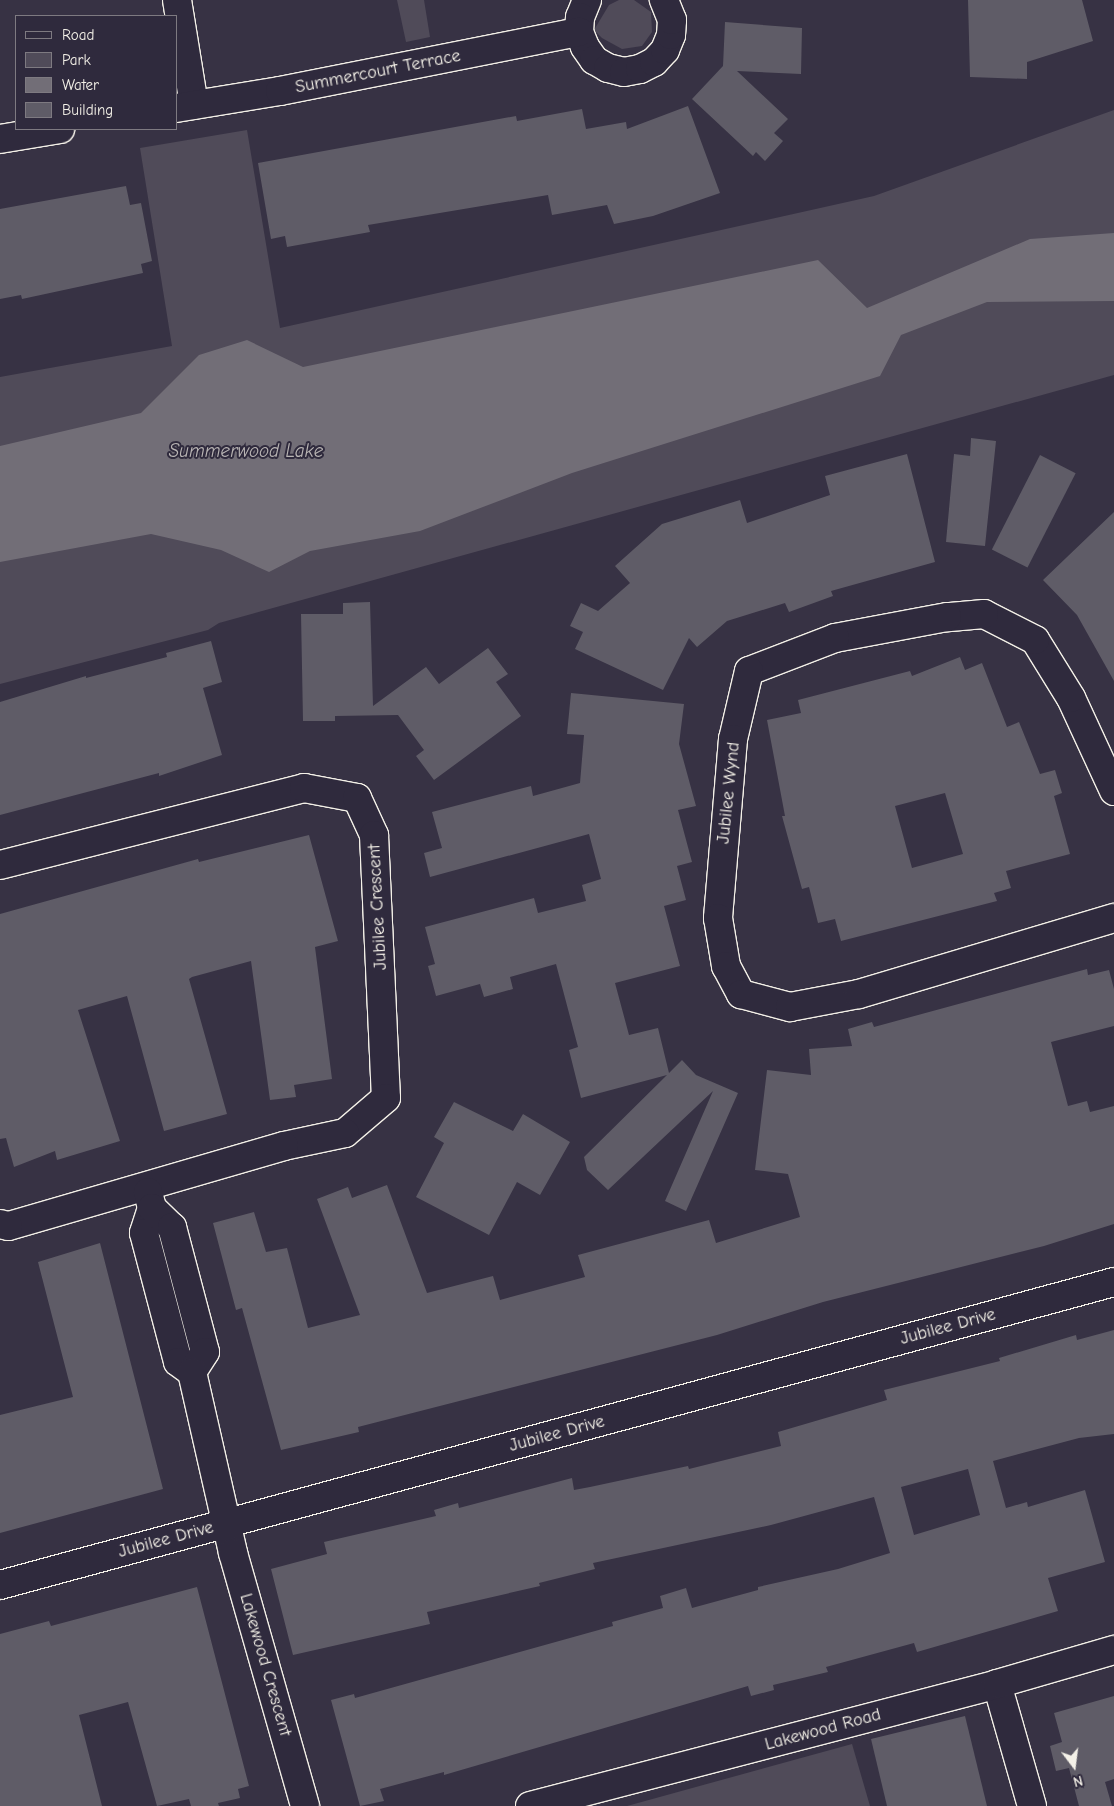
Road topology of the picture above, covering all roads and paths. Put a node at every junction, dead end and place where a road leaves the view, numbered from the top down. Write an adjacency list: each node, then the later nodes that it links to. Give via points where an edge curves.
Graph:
1 (178, 0): 5 (street)
2 (587, 0): 4 (street)
3 (664, 0): 4 (street, via 672,20 671,35 665,50 640,70 616,70 594,60 584,47)
4 (579, 32): 5 (street, Summercourt Terrace, via 280,91)
5 (185, 106)
6 (54, 130): 7 (street)
7 (0, 139)
8 (1114, 790): 10 (street, Jubilee Wynd, via 1070,698 1035,640 984,614 947,617 836,638 749,672 733,740 718,918 726,966 741,994 790,1007 859,994)
9 (0, 865): 11 (street, Jubilee Crescent, via 304,788 357,798 368,820 374,835 386,1098 345,1133 284,1146)
10 (1114, 918)
11 (149, 1197): 12 (street, Jubilee Crescent, via 8,1226); 14 (street, via 172,1227 205,1352 192,1372)
12 (0, 1224)
13 (1114, 1282): 14 (street, Jubilee Drive)
14 (227, 1524): 15 (street, Jubilee Drive); 18 (street, Lakewood Crescent)
15 (0, 1585)
16 (1114, 1650): 17 (street, Lakewood Road)
17 (997, 1684): 19 (street, Lakewood Road); 20 (street)
18 (305, 1806)
19 (530, 1806)
20 (1032, 1806)

